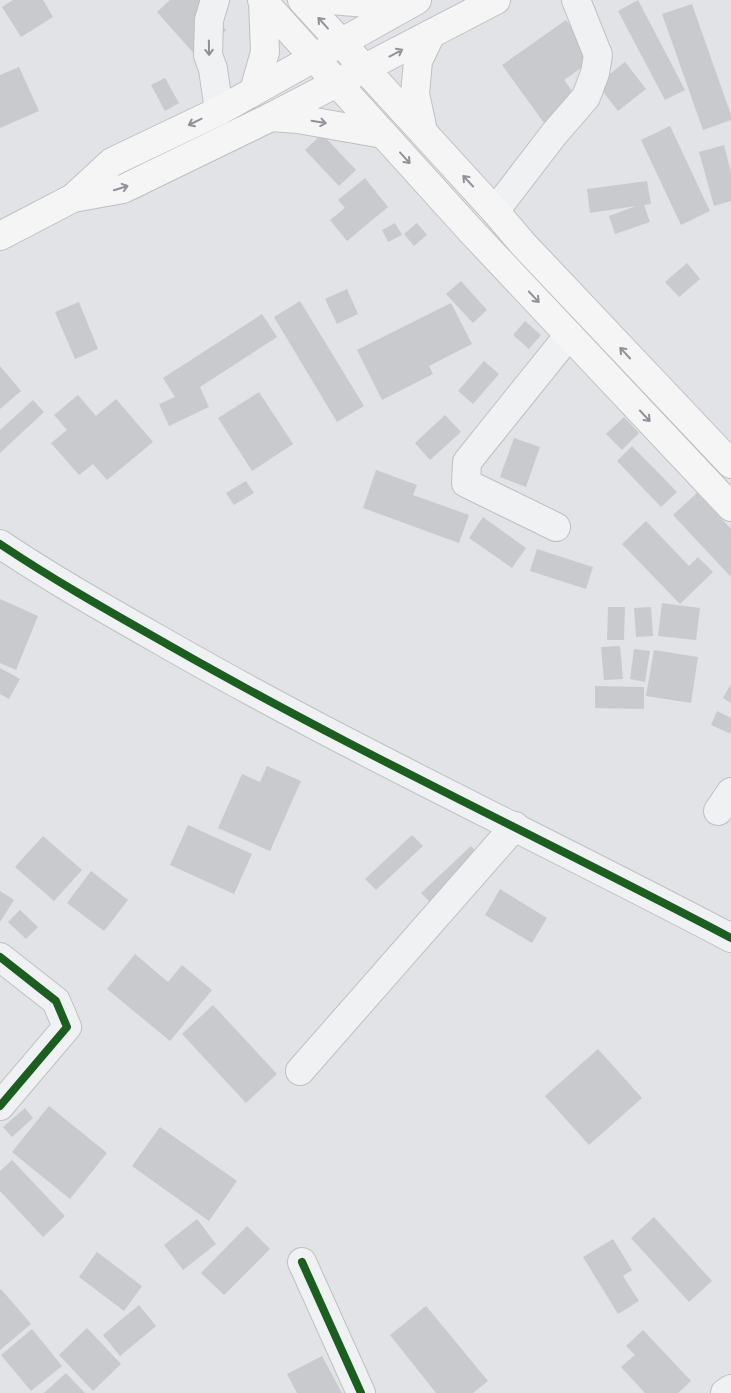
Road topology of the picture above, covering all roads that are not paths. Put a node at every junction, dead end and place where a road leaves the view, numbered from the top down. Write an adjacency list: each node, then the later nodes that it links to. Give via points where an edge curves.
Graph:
1 (215, 0): 14 (street, one-way to 14, via 209,20 208,55)
2 (262, 0): 10 (main road); 13 (main road, via 265,52)
3 (302, 0): 9 (main road, one-way to 3)
4 (331, 0): 7 (main road, via 378,4)
5 (496, 0): 8 (main road)
6 (576, 0): 19 (street, via 598,55 586,97)
7 (414, 2): 9 (main road)
8 (431, 34): 11 (main road, one-way to 8); 16 (main road, via 418,61 415,94)
9 (341, 43): 10 (main road); 11 (main road)
10 (315, 58): 12 (main road); 13 (main road)
11 (366, 69): 12 (main road); 16 (main road)
12 (337, 84): 15 (main road); 17 (main road)
13 (254, 91): 14 (main road)
14 (219, 110): 18 (main road, one-way to 18, via 112,162)
15 (271, 117): 17 (main road, one-way to 17); 18 (main road, one-way to 15, via 123,189)
16 (424, 133): 19 (main road, one-way to 16)
17 (383, 134): 21 (main road, one-way to 21)
18 (74, 198): 20 (main road)
19 (495, 211): 22 (main road, one-way to 19)
20 (0, 236)
21 (569, 335): 23 (main road, one-way to 23); 24 (street, via 467,462 466,483)
22 (731, 464)
23 (731, 507)
24 (556, 527)
25 (0, 544): 26 (street, via 261,697)
26 (515, 826): 27 (street); 29 (street)
27 (731, 938)
28 (0, 957): 30 (street, via 56,1001 67,1027)
29 (300, 1071)
30 (0, 1106)
31 (302, 1262): 33 (street)
32 (731, 1390): 34 (street)
33 (361, 1393)
34 (724, 1393)

